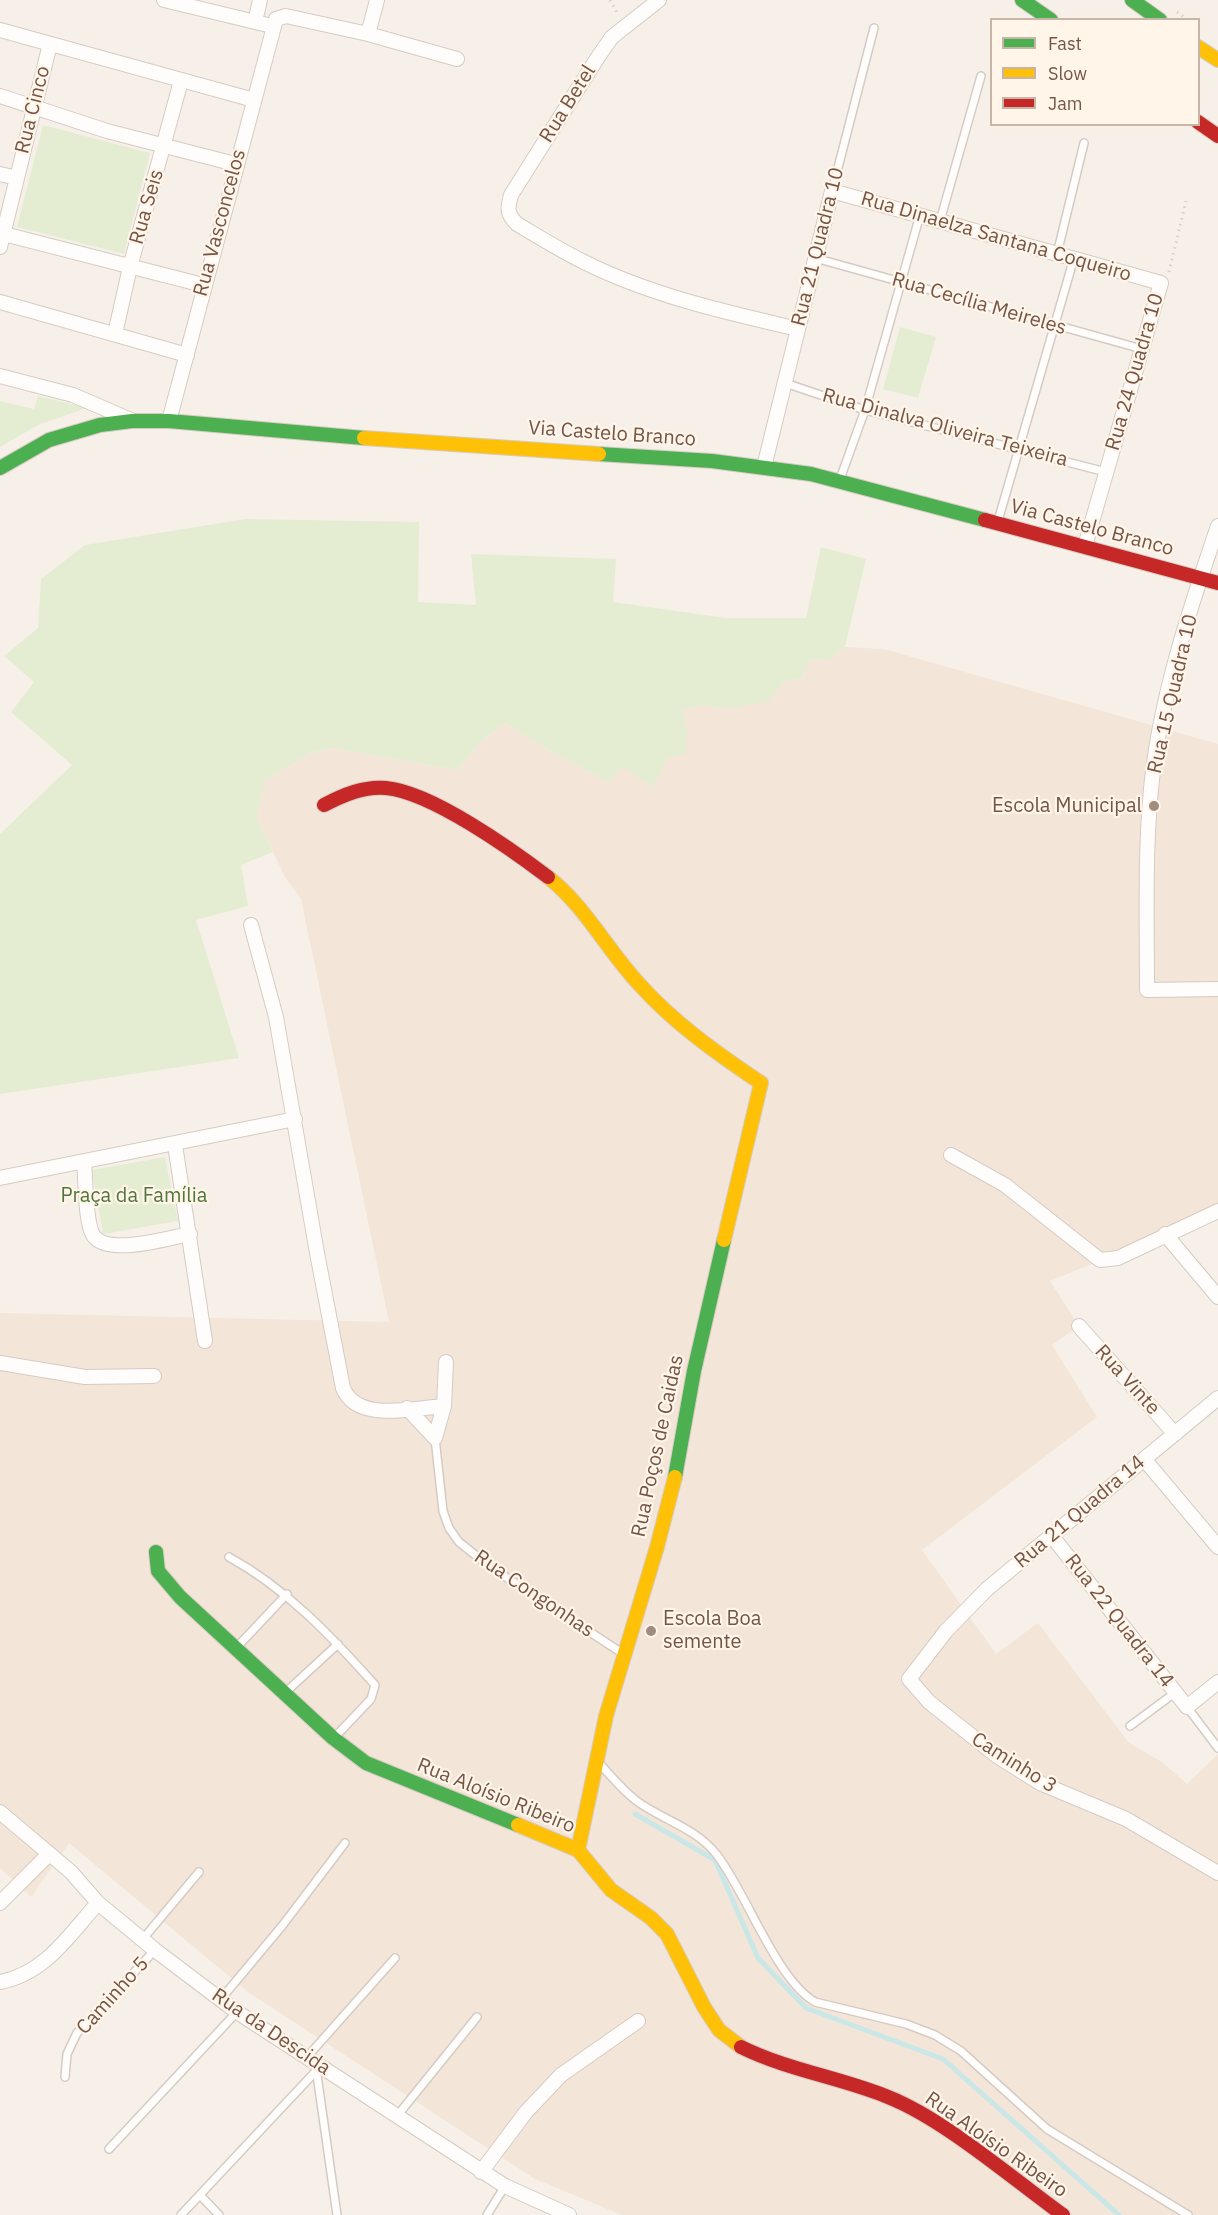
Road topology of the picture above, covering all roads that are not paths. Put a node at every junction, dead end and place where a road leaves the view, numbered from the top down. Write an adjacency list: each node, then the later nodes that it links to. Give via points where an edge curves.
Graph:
1 (164, 0): 9 (street)
2 (260, 0): 9 (street)
3 (378, 0): 13 (street)
4 (659, 0): 43 (street, Rua Betel, via 612,37 511,195 507,211 518,224 583,262 682,300)
5 (1022, 0): 7 (street)
6 (1132, 0): 8 (street)
7 (1048, 18)
8 (1157, 18)
9 (255, 22): 10 (street)
10 (272, 26): 13 (street, via 276,18 286,16); 21 (street, Rua Vasconcelos)
11 (874, 28): 30 (lane, Rua 21 Quadra 10)
12 (0, 30): 14 (street)
13 (368, 34): 16 (street)
14 (50, 44): 19 (street); 22 (street, Rua Cinco)
15 (1200, 47): 17 (street)
16 (457, 59)
17 (1218, 60)
18 (981, 76): 32 (lane)
19 (181, 81): 21 (street); 26 (street, Rua Seis)
20 (0, 96): 22 (street)
21 (254, 100): 27 (street, Rua Vasconcelos)
22 (34, 107): 26 (street); 29 (street, Rua Cinco)
23 (1200, 123): 24 (street)
24 (1218, 136)
25 (1084, 143): 34 (lane)
26 (164, 145): 27 (street); 37 (street, Rua Seis)
27 (235, 164): 40 (street, Rua Vasconcelos)
28 (0, 174): 29 (street)
29 (16, 178): 33 (street, Rua Cinco)
30 (832, 190): 31 (street, Rua Dinaelza Santana Coqueiro); 35 (street, Rua 21 Quadra 10)
31 (920, 215): 32 (street, Rua Dinaelza Santana Coqueiro); 38 (lane)
32 (940, 221): 34 (street, Rua Dinaelza Santana Coqueiro)
33 (1, 238): 37 (street)
34 (1057, 254): 36 (street, Rua Dinaelza Santana Coqueiro)
35 (815, 258): 38 (lane, Rua Cecília Meireles); 43 (street, Rua 21 Quadra 10)
36 (1074, 258): 39 (street, Rua Dinaelza Santana Coqueiro); 42 (lane)
37 (130, 267): 40 (street); 44 (street, Rua Seis)
38 (902, 282): 42 (lane, Rua Cecília Meireles); 49 (lane)
39 (1161, 283): 45 (street, Rua 24 Quadra 10)
40 (203, 285): 46 (street, Rua Vasconcelos)
41 (0, 302): 44 (street)
42 (1054, 325): 45 (lane, Rua Cecília Meireles); 52 (lane)
43 (798, 329): 48 (street, Rua 21 Quadra 10)
44 (115, 334): 46 (street)
45 (1142, 349): 55 (street, Rua 24 Quadra 10)
46 (187, 355): 51 (street, Rua Vasconcelos)
47 (0, 376): 50 (street, via 73,395)
48 (784, 383): 49 (lane, Rua Dinalva Oliveira Teixeira); 53 (street, Rua 21 Quadra 10)
49 (865, 410): 52 (lane, Rua Dinalva Oliveira Teixeira); 56 (lane)
50 (132, 421): 51 (street, Via Castelo Branco); 54 (street, Via Castelo Branco, via 100,425 49,440)
51 (169, 421): 53 (street, Via Castelo Branco)
52 (1019, 448): 55 (lane, Rua Dinalva Oliveira Teixeira); 57 (lane)
53 (764, 466): 56 (street, Via Castelo Branco)
54 (0, 468)
55 (1106, 472): 59 (street, Rua 24 Quadra 10)
56 (839, 482): 57 (street, Via Castelo Branco)
57 (998, 523): 59 (street, Via Castelo Branco)
58 (1218, 526): 60 (street, Rua 15 Quadra 10)
59 (1085, 546): 60 (street, Via Castelo Branco)
60 (1200, 578): 61 (street, Via Castelo Branco); 64 (street, Rua 15 Quadra 10, via 1154,765 1147,990)
61 (1218, 583)
62 (324, 806): 93 (street, Rua Poços de Caidas, via 365,788 391,789 421,800 545,873 573,899 633,977 670,1016 761,1083 694,1371 677,1469)
63 (251, 925): 65 (street, via 276,1017)
64 (1218, 989)
65 (295, 1119): 66 (street); 81 (street, via 316,1253 346,1396 369,1410)
66 (175, 1145): 68 (street); 71 (street)
67 (951, 1155): 72 (street, via 1005,1185 1100,1260 1109,1262)
68 (84, 1163): 69 (street); 71 (street, via 91,1231 99,1242 114,1247)
69 (0, 1178)
70 (1218, 1211): 72 (street)
71 (190, 1234): 75 (street)
72 (1165, 1234): 73 (street)
73 (1218, 1297)
74 (1079, 1326): 82 (street, Rua Vinte)
75 (205, 1341)
76 (446, 1362): 80 (street)
77 (0, 1364): 78 (street, via 85,1377)
78 (154, 1376)
79 (1218, 1398): 82 (street, Rua 21 Quadra 14)
80 (444, 1407): 81 (street); 83 (street)
81 (407, 1408): 83 (street)
82 (1175, 1434): 84 (street, Rua 21 Quadra 14)
83 (435, 1438): 93 (lane, Rua Congonhas, via 439,1488 449,1528 459,1542)
84 (1144, 1459): 85 (street, Rua 21 Quadra 14); 86 (street)
85 (1051, 1535): 90 (street, Rua 21 Quadra 14, via 987,1589); 95 (street, Rua 22 Quadra 14)
86 (1218, 1546)
87 (156, 1552): 92 (street, Rua Aloísio Ribeiro, via 154,1564 180,1597)
88 (229, 1557): 89 (lane)
89 (288, 1594): 91 (lane); 92 (lane)
90 (946, 1632): 107 (street, Caminho 3, via 909,1679 929,1702 997,1756 1040,1783 1126,1819)
91 (338, 1644): 96 (lane); 99 (lane, via 376,1689 360,1713)
92 (237, 1647): 96 (street, Rua Aloísio Ribeiro)
93 (623, 1654): 101 (street, Rua Poços de Caidas)
94 (1218, 1682): 97 (street)
95 (1176, 1692): 97 (street, Rua 22 Quadra 14); 98 (lane)
96 (285, 1693): 99 (street, Rua Aloísio Ribeiro)
97 (1187, 1707): 100 (lane)
98 (1130, 1726)
99 (333, 1738): 104 (street, Rua Aloísio Ribeiro, via 384,1773)
100 (1218, 1749)
101 (596, 1759): 104 (street, Rua Poços de Caidas); 131 (lane, via 639,1803 689,1829 717,1855 785,1972 805,1996 935,2035 961,2051 1047,2129)
102 (0, 1812): 105 (street, Rua da Descida)
103 (345, 1843): 114 (lane)
104 (578, 1850): 130 (street, Rua Aloísio Ribeiro, via 611,1890 667,1934 704,2007 734,2044 774,2063 889,2097 939,2125)
105 (48, 1855): 108 (street); 109 (street, Rua da Descida)
106 (199, 1872): 110 (lane)
107 (1218, 1873)
108 (0, 1903)
109 (98, 1903): 110 (street, Rua da Descida); 113 (street, via 43,1964 29,1974)
110 (142, 1940): 111 (street, Rua da Descida)
111 (155, 1950): 114 (street, Rua da Descida); 119 (lane, Caminho 5, via 77,2033 67,2054)
112 (395, 1958): 118 (lane)
113 (0, 1982)
114 (221, 2000): 115 (street, Rua da Descida)
115 (237, 2012): 118 (street, Rua da Descida); 121 (lane)
116 (477, 2017): 120 (lane)
117 (639, 2021): 122 (street, via 555,2081)
118 (313, 2064): 120 (street, Rua da Descida); 124 (lane); 127 (lane)
119 (65, 2077)
120 (398, 2116): 122 (street, Rua da Descida)
121 (109, 2149)
122 (481, 2172): 123 (street, Rua da Descida)
123 (505, 2186): 128 (lane); 129 (street, Rua da Descida)
124 (200, 2195): 125 (lane); 126 (lane)
125 (181, 2215)
126 (219, 2215)
127 (337, 2215)
128 (486, 2215)
129 (570, 2215)
130 (1063, 2215)
131 (1188, 2215)

